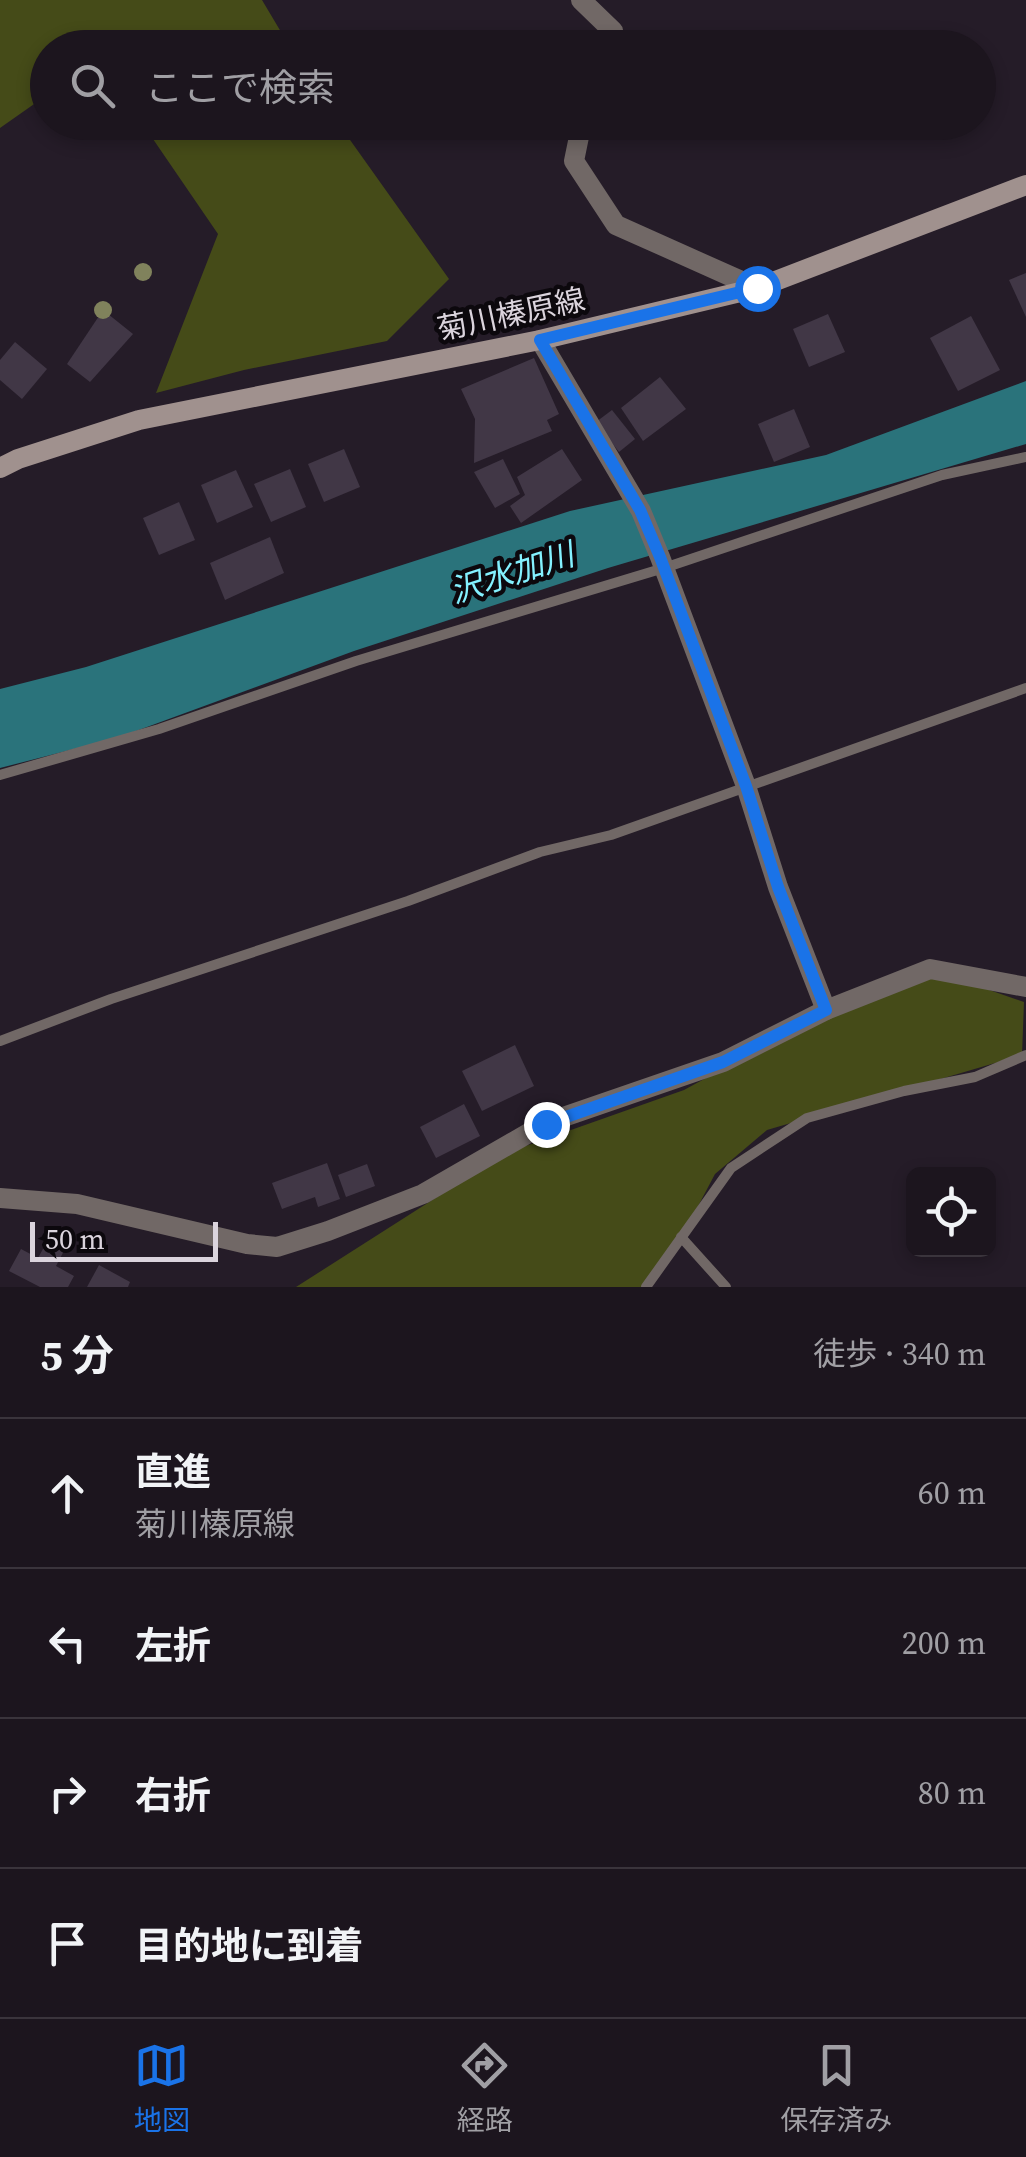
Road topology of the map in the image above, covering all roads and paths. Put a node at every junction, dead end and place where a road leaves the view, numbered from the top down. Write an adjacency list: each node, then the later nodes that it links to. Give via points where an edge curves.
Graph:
1 (581, 0): 2 (street)
2 (611, 30)
3 (578, 140): 5 (street, via 574,161 616,226)
4 (1026, 185): 5 (main road, 菊川榛原線)
5 (757, 288): 6 (main road, 菊川榛原線)
6 (540, 340): 8 (main road, 菊川榛原線, via 139,420); 9 (street, via 640,510)
7 (1026, 456): 9 (lane, via 942,475)
8 (0, 468)
9 (662, 562): 11 (lane, via 160,730); 12 (street)
10 (1026, 688): 12 (lane)
11 (0, 775)
12 (746, 786): 14 (street); 15 (lane)
13 (1026, 987): 14 (street, via 930,969)
14 (826, 1010): 17 (street, via 723,1062 546,1124 423,1194 278,1247 77,1204)
15 (0, 1041)
16 (1026, 1055): 18 (lane, via 975,1076 808,1118 731,1168)
17 (0, 1198)
18 (681, 1237): 19 (lane); 20 (lane)
19 (646, 1287)
20 (726, 1287)

